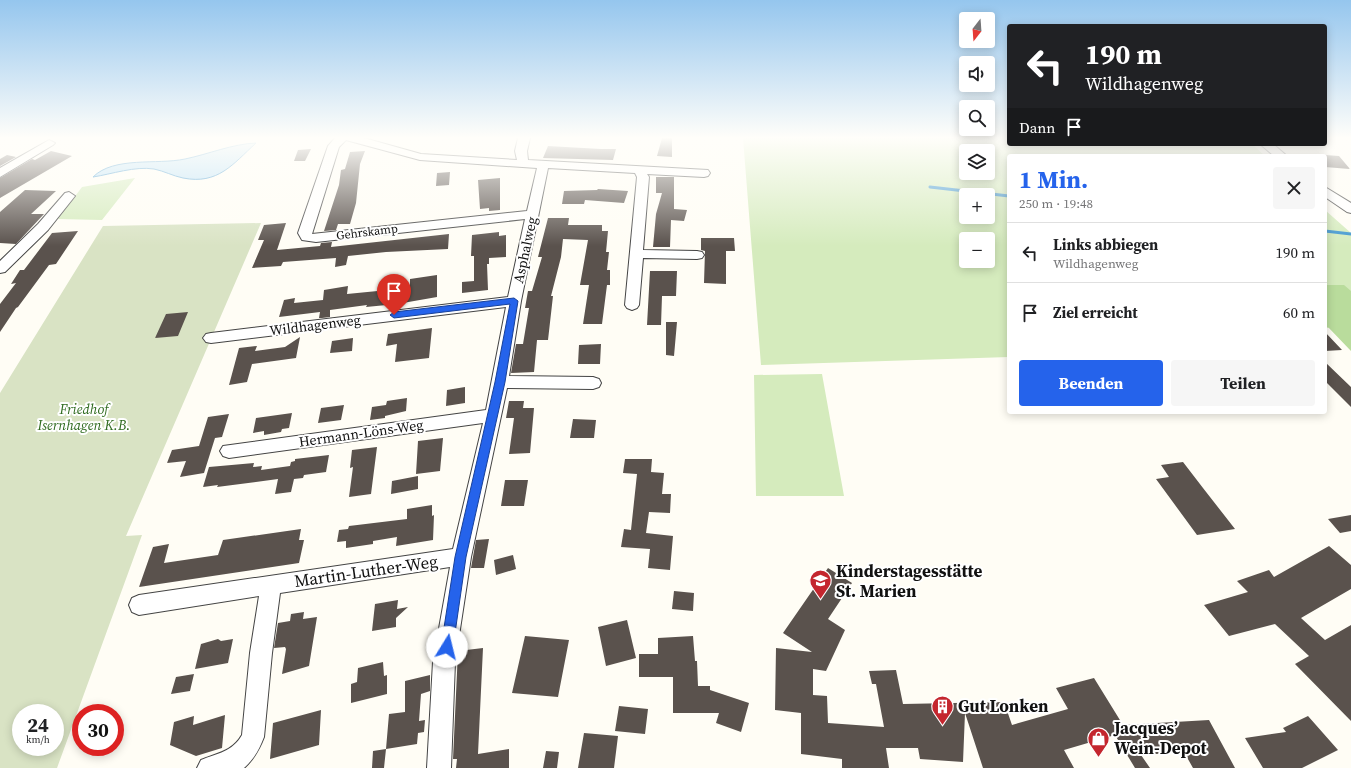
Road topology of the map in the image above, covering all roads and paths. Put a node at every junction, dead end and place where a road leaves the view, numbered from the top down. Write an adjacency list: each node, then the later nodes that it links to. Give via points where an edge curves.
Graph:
1 (325, 174): 7 (street, Gehrskamp, via 305,233 307,237)
2 (541, 174): 7 (street, Asphalweg)
3 (641, 174): 8 (street)
4 (1327, 192): 6 (street)
5 (69, 196): 10 (street, via 43,227)
6 (1351, 209)
7 (532, 214): 11 (street, Asphalweg)
8 (635, 254): 9 (street); 12 (street)
9 (697, 255)
10 (0, 269)
11 (514, 301): 13 (street, Wildhagenweg); 14 (street, Asphalweg)
12 (632, 305)
13 (211, 338)
14 (500, 382): 15 (street); 16 (street, Asphalweg)
15 (593, 383)
16 (492, 415): 17 (street, Hermann-Löns-Weg); 18 (street, Asphalweg)
17 (229, 451)
18 (461, 557): 19 (street, Martin-Luther-Weg); 22 (street, Asphalweg, via 444,662)
19 (271, 585): 20 (street, Martin-Luther-Weg); 21 (street, via 261,652 253,737 246,750 234,760)
20 (139, 605)
21 (209, 768)
22 (439, 768)

